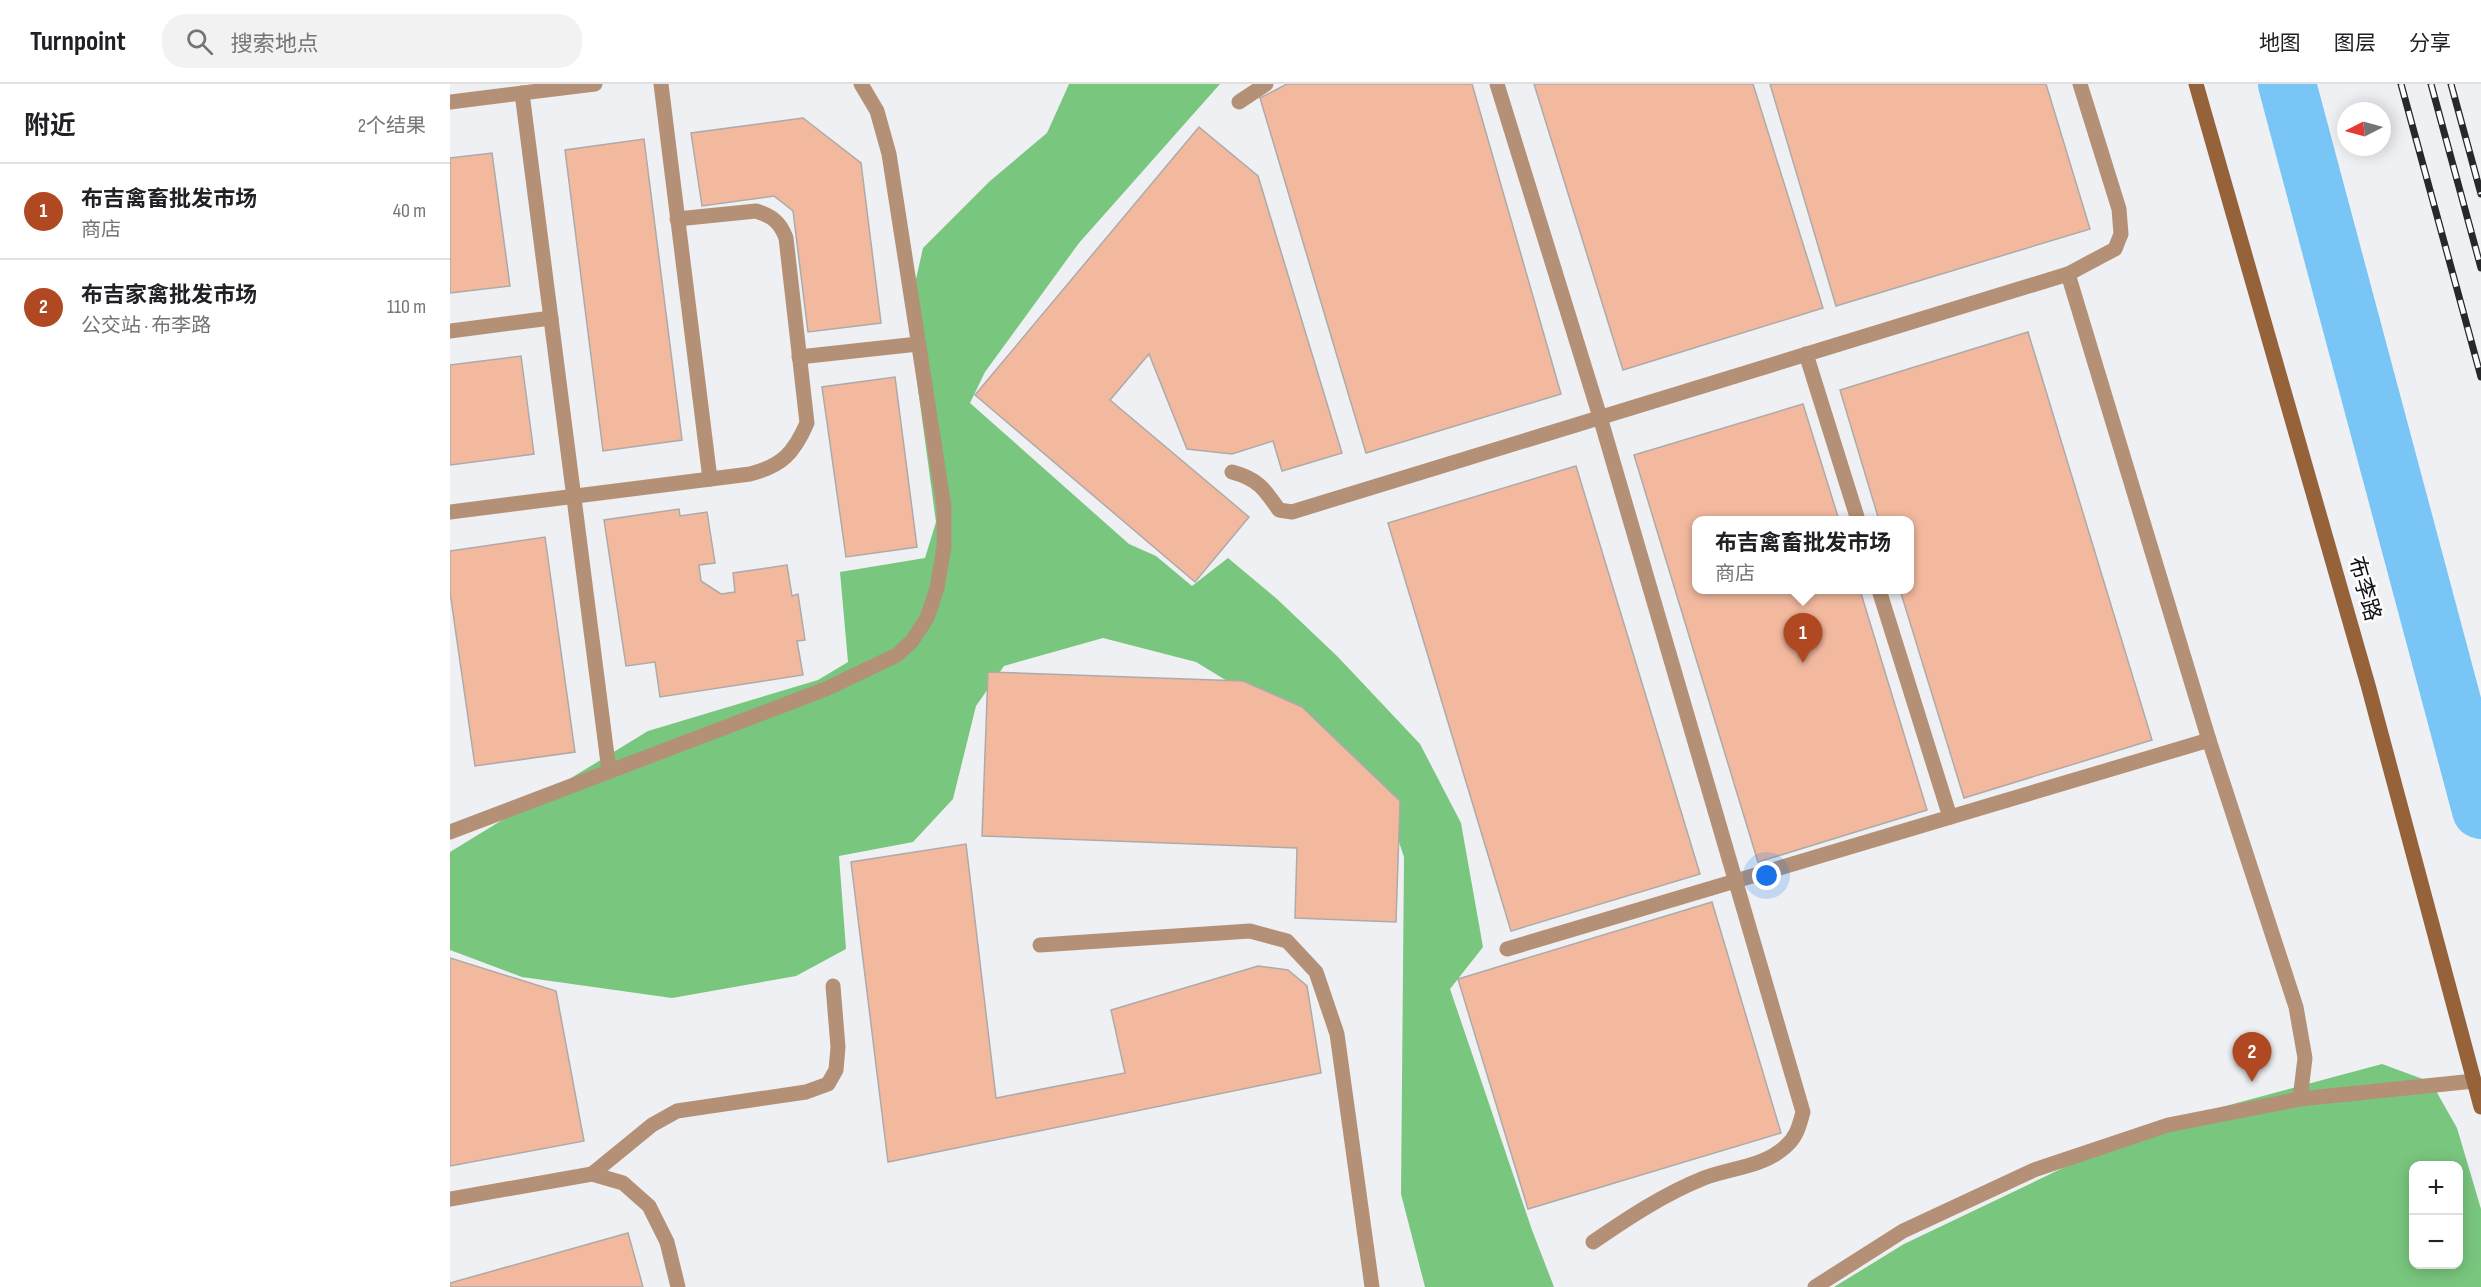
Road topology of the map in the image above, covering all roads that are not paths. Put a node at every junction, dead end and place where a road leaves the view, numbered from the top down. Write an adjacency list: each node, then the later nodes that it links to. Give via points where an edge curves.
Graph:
1 (595, 84): 8 (street)
2 (661, 84): 11 (street)
3 (861, 84): 15 (street, via 877,111 889,154)
4 (1266, 84): 10 (street)
5 (1497, 84): 18 (street)
6 (2080, 84): 12 (street, via 2119,209 2121,234 2115,249)
7 (2196, 84): 33 (main road, 布李路, via 2368,685)
8 (522, 93): 9 (street); 13 (street)
9 (450, 102)
10 (1239, 102)
11 (677, 219): 17 (street, via 756,211 781,225 786,237); 20 (street)
12 (2068, 274): 16 (street); 25 (street)
13 (551, 318): 14 (street); 21 (street)
14 (450, 331)
15 (918, 344): 17 (street); 26 (street, via 944,507 944,548 938,588 927,618 912,641 897,655 826,689)
16 (1806, 354): 18 (street); 23 (street)
17 (799, 357): 20 (street, via 807,423 799,442 786,458 769,469)
18 (1600, 417): 19 (street, via 1292,512 1279,510 1263,487 1250,477); 29 (street)
19 (1232, 472)
20 (710, 479): 21 (street)
21 (574, 496): 22 (street); 26 (street)
22 (450, 512)
23 (1857, 516)
24 (1880, 594): 27 (street)
25 (2209, 740): 27 (street); 34 (street, via 2296,1007 2305,1058)
26 (609, 771): 28 (street)
27 (1950, 817): 29 (street)
28 (450, 832)
29 (1736, 881): 31 (street); 38 (street, via 1803,1112 1795,1138 1761,1161 1705,1178 1667,1196)
30 (1040, 945): 40 (street, via 1250,930 1287,941 1316,972 1337,1034)
31 (1507, 949)
32 (833, 986): 36 (street, via 838,1047 836,1070 828,1084 806,1092 677,1111 652,1125)
33 (2474, 1081): 34 (street); 35 (main road, 布李路)
34 (2300, 1099): 41 (street, via 2168,1125 2034,1170 1903,1231)
35 (2481, 1107)
36 (592, 1173): 37 (street); 39 (street, via 623,1183 648,1206 667,1242)
37 (450, 1199)
38 (1593, 1242)
39 (678, 1287)
40 (1372, 1287)
41 (1815, 1287)

